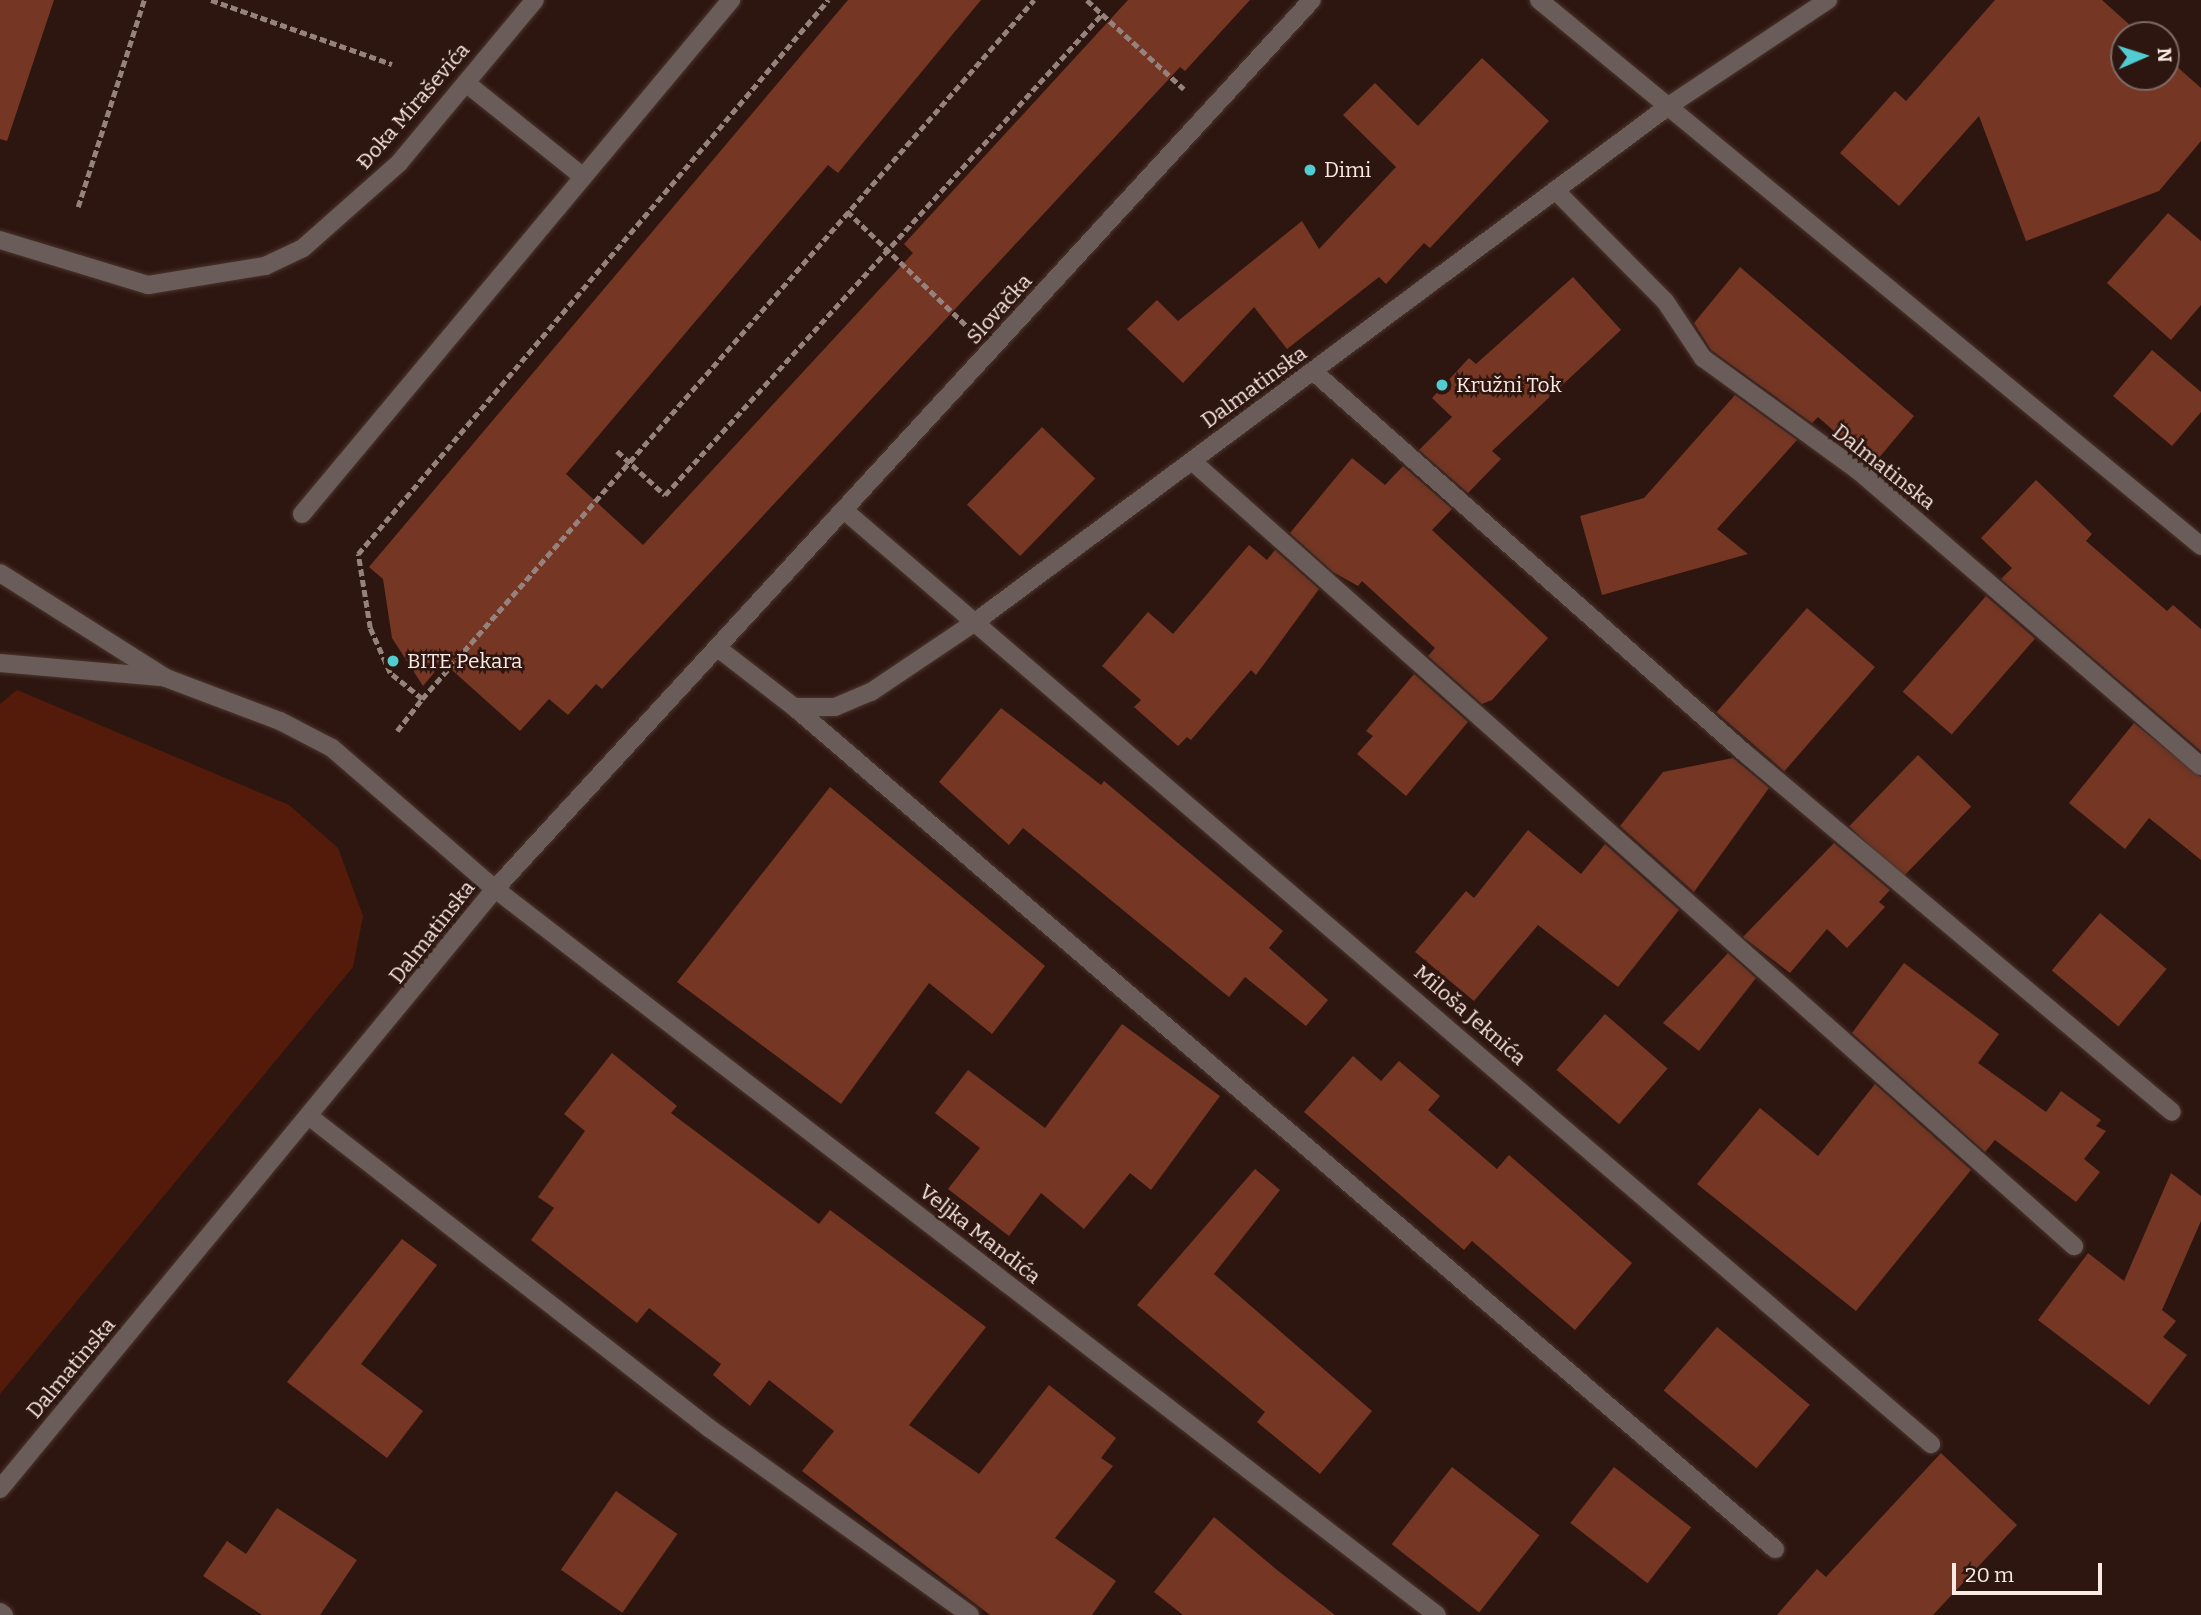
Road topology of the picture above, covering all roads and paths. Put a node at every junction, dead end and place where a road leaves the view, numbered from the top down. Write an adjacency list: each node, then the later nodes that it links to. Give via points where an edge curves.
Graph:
1 (144, 0): 18 (path)
2 (211, 0): 12 (path)
3 (535, 0): 13 (street, Đoka Miraševića)
4 (731, 0): 16 (street)
5 (828, 0): 35 (path, via 358,554 370,628 385,662)
6 (1034, 0): 19 (path)
7 (1087, 0): 11 (path)
8 (1312, 0): 27 (street, Slovačka)
9 (1539, 0): 15 (street)
10 (1828, 0): 15 (street, Dalmatinska)
11 (1102, 14): 14 (path); 21 (path)
12 (392, 64)
13 (466, 83): 16 (street); 20 (street, Đoka Miraševića, via 361,198 303,248 265,266 148,285)
14 (1191, 96)
15 (1670, 104): 17 (street, Dalmatinska); 29 (street)
16 (581, 175): 28 (street)
17 (1555, 190): 23 (street, Dalmatinska); 38 (street, Dalmatinska, via 1665,302 1693,347 1720,373 1860,472)
18 (78, 207)
19 (847, 211): 21 (path); 25 (path)
20 (0, 240)
21 (887, 248): 22 (path); 25 (path, via 665,495)
22 (967, 326)
23 (1314, 372): 26 (street, Dalmatinska); 40 (street, via 1746,754)
24 (617, 451): 25 (path)
25 (626, 460): 35 (path)
26 (1192, 461): 31 (street, Dalmatinska); 42 (street)
27 (845, 511): 31 (street); 32 (street, Slovačka)
28 (302, 513)
29 (2201, 546)
30 (0, 573): 34 (street)
31 (978, 620): 36 (street, Dalmatinska, via 871,692 835,707); 43 (street, Miloša Jeknića)
32 (719, 649): 36 (street); 39 (street, Dalmatinska)
33 (0, 663): 34 (street)
34 (166, 678): 39 (street, Veljka Mandića, via 280,721 331,748)
35 (422, 699): 37 (path)
36 (794, 707): 45 (street)
37 (397, 731)
38 (2201, 766)
39 (495, 889): 41 (street, Dalmatinska); 47 (street, Veljka Mandića)
40 (2172, 1112)
41 (310, 1117): 44 (street, Dalmatinska); 46 (street, via 709,1428)
42 (2074, 1246)
43 (1931, 1444)
44 (0, 1489)
45 (1775, 1549)
46 (970, 1615)
47 (1437, 1615)

